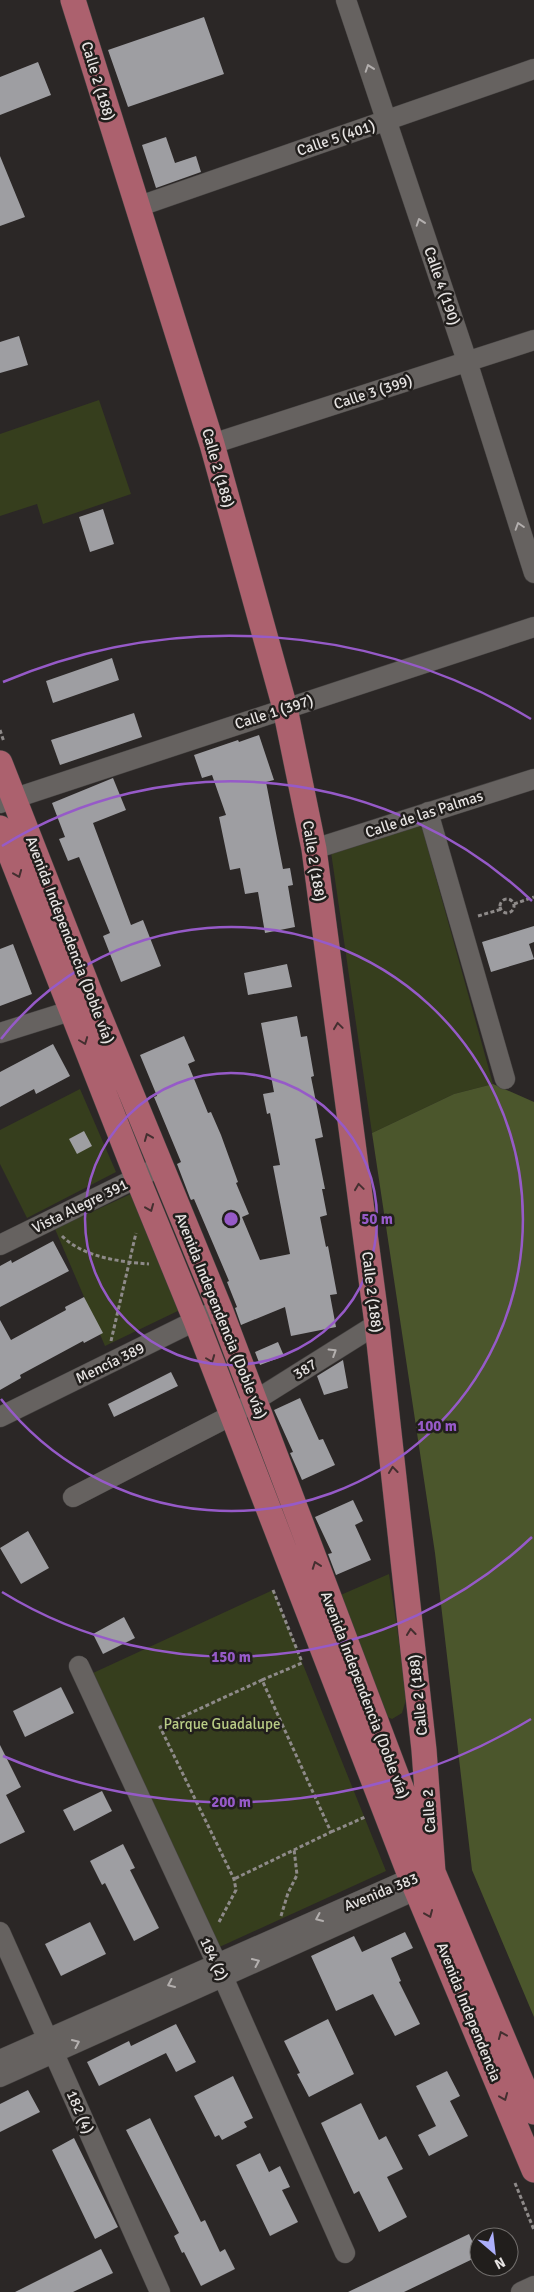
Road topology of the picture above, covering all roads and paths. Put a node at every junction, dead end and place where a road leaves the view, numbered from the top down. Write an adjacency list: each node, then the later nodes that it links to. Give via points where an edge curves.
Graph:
1 (72, 0): 5 (main road, Calle 2 (188))
2 (346, 0): 4 (street, Calle 4 (190), one-way to 2)
3 (534, 69): 4 (street, Calle 5 (401))
4 (386, 120): 5 (street, Calle 5 (401)); 7 (street, Calle 4 (190), one-way to 4)
5 (137, 207): 8 (main road, Calle 2 (188))
6 (534, 340): 7 (street, Calle 3 (399))
7 (467, 361): 8 (street, Calle 3 (399)); 9 (street, Calle 4 (190), one-way to 7)
8 (212, 444): 11 (main road, Calle 2 (188))
9 (534, 572)
10 (534, 628): 11 (street, Calle 1 (397))
11 (285, 708): 14 (street, Calle 1 (397)); 17 (main road, Calle 2 (188))
12 (0, 763): 14 (main road, Avenida Independencia (Doble vía))
13 (534, 778): 15 (street, Calle de las Palmas)
14 (7, 801): 22 (main road, Avenida Independencia (Doble vía))
15 (428, 812): 17 (street, Calle de las Palmas); 21 (street)
16 (0, 828): 22 (main road, Avenida Independencia (Doble vía), one-way to 22)
17 (314, 849): 34 (main road, Calle 2 (188), one-way to 17)
18 (534, 897): 19 (path)
19 (514, 904): 20 (path, via 511,911); 20 (path, via 505,900 501,904)
20 (502, 909): 21 (path)
21 (460, 921): 24 (street)
22 (83, 1007): 23 (street); 25 (main road, Avenida Independencia (Doble vía), one-way to 22); 26 (main road, Avenida Independencia (Doble vía), one-way to 26)
23 (0, 1034)
24 (505, 1079)
25 (160, 1166): 26 (street, Vista Alegre 391); 32 (main road, Avenida Independencia (Doble vía))
26 (137, 1177): 27 (street, Vista Alegre 391); 31 (main road, Avenida Independencia (Doble vía), one-way to 31)
27 (45, 1223): 29 (street, Vista Alegre 391); 30 (path, via 80,1250)
28 (138, 1229): 30 (path)
29 (0, 1245)
30 (129, 1263): 31 (path, via 158,1265); 35 (path, via 112,1340 105,1346)
31 (176, 1271): 33 (main road, Avenida Independencia (Doble vía))
32 (220, 1309): 33 (street, Mencía 389); 36 (main road, Avenida Independencia (Doble vía))
33 (196, 1321): 35 (street, Mencía 389); 37 (main road, Avenida Independencia (Doble vía), one-way to 37)
34 (377, 1324): 36 (street, 387, one-way to 34); 41 (main road, Calle 2 (188), one-way to 34)
35 (106, 1365): 38 (street, Mencía 389)
36 (256, 1400): 37 (street, 387); 46 (main road, Avenida Independencia (Doble vía), one-way to 36, via 319,1574)
37 (232, 1414): 39 (street, 387); 42 (main road, Avenida Independencia (Doble vía))
38 (0, 1417)
39 (73, 1497)
40 (79, 1666): 51 (street, 184 (2))
41 (424, 1750): 46 (main road, Calle 2)
42 (385, 1809): 43 (path); 45 (main road, Avenida Independencia (Doble vía))
43 (332, 1832): 44 (path); 47 (path, via 262,1680 160,1727)
44 (294, 1850): 47 (path); 48 (path, via 297,1875)
45 (402, 1854): 46 (main road, Avenida Independencia)
46 (421, 1879): 51 (street, Avenida 383); 55 (main road, Avenida Independencia, one-way to 46); 56 (main road, Avenida Independencia, one-way to 56)
47 (234, 1880): 49 (path, via 236,1890)
48 (281, 1917)
49 (218, 1923)
50 (0, 1932): 52 (street, 182 (4))
51 (219, 1970): 52 (street, Avenida 383); 57 (street, 184 (2))
52 (50, 2046): 53 (street, Avenida 383); 54 (street, Avenida 383); 59 (street, 182 (4))
53 (0, 2060)
54 (0, 2078)
55 (534, 2112)
56 (534, 2170)
57 (345, 2253)
58 (534, 2286): 60 (street)
59 (160, 2292)
60 (521, 2292)

